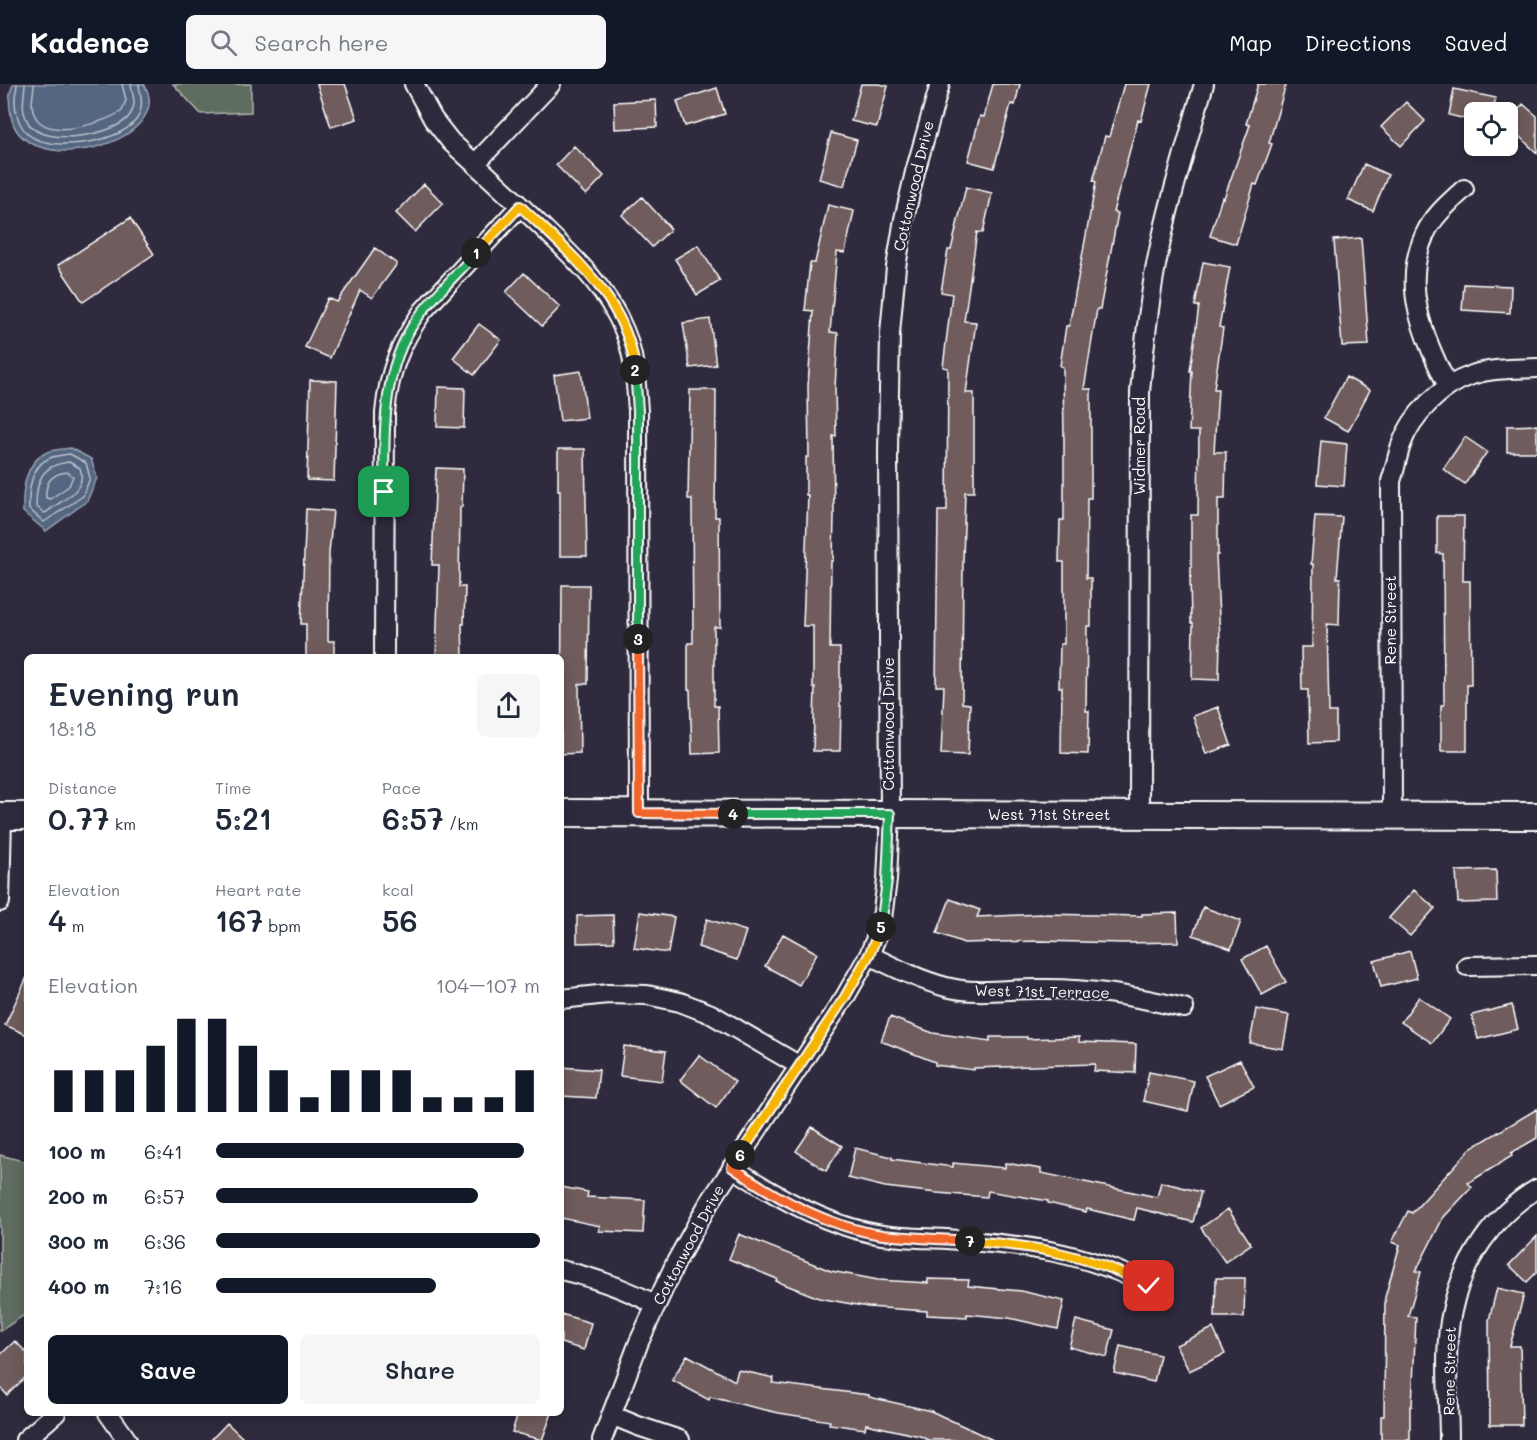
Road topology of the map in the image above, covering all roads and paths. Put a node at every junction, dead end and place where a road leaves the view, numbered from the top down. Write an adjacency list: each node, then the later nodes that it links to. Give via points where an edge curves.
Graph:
1 (414, 84): 5 (street, via 433,119)
2 (551, 84): 5 (street)
3 (940, 84): 13 (street, Cottonwood Drive, via 904,219 890,333)
4 (1204, 84): 14 (street, Widmer Road, via 1156,264 1140,392)
5 (475, 164): 7 (street)
6 (1464, 189): 9 (street, via 1425,232 1415,276 1416,306 1425,339)
7 (520, 206): 10 (street, via 423,311 395,359 385,413); 12 (street, via 583,267 607,297 624,330 634,366 638,411)
8 (1537, 368): 9 (street, Rene Street, via 1472,375)
9 (1448, 387): 15 (street, Rene Street, via 1410,428 1401,444 1392,482)
10 (384, 654)
11 (564, 813): 12 (street, West 71st Street)
12 (639, 813): 13 (street, West 71st Street)
13 (890, 814): 14 (street, West 71st Street); 19 (street, Cottonwood Drive, via 881,926)
14 (1139, 815): 15 (street, West 71st Street)
15 (1392, 815): 17 (street, West 71st Street)
16 (10, 816): 18 (street)
17 (1537, 816)
18 (0, 902)
19 (869, 955): 23 (street, West 71st Terrace, via 946,987 979,992 1038,989 1129,995); 24 (street, Cottonwood Drive)
20 (1537, 965): 21 (street)
21 (1467, 966)
22 (564, 999): 24 (street, via 647,995 680,1002 711,1014)
23 (1184, 1008)
24 (800, 1065): 25 (street, Cottonwood Drive)
25 (732, 1167): 28 (street, via 758,1185 837,1223 881,1234 1030,1246 1085,1258); 29 (street, Cottonwood Drive)
26 (1537, 1189): 37 (street, Rene Street, via 1491,1228 1462,1278 1448,1342)
27 (564, 1271): 29 (street, via 630,1290)
28 (1149, 1286)
29 (656, 1305): 30 (street, Cottonwood Drive)
30 (611, 1415): 35 (street, Cottonwood Drive); 36 (street)
31 (53, 1416): 33 (street)
32 (110, 1416): 34 (street)
33 (25, 1440)
34 (127, 1440)
35 (602, 1440)
36 (680, 1440)
37 (1449, 1440)

